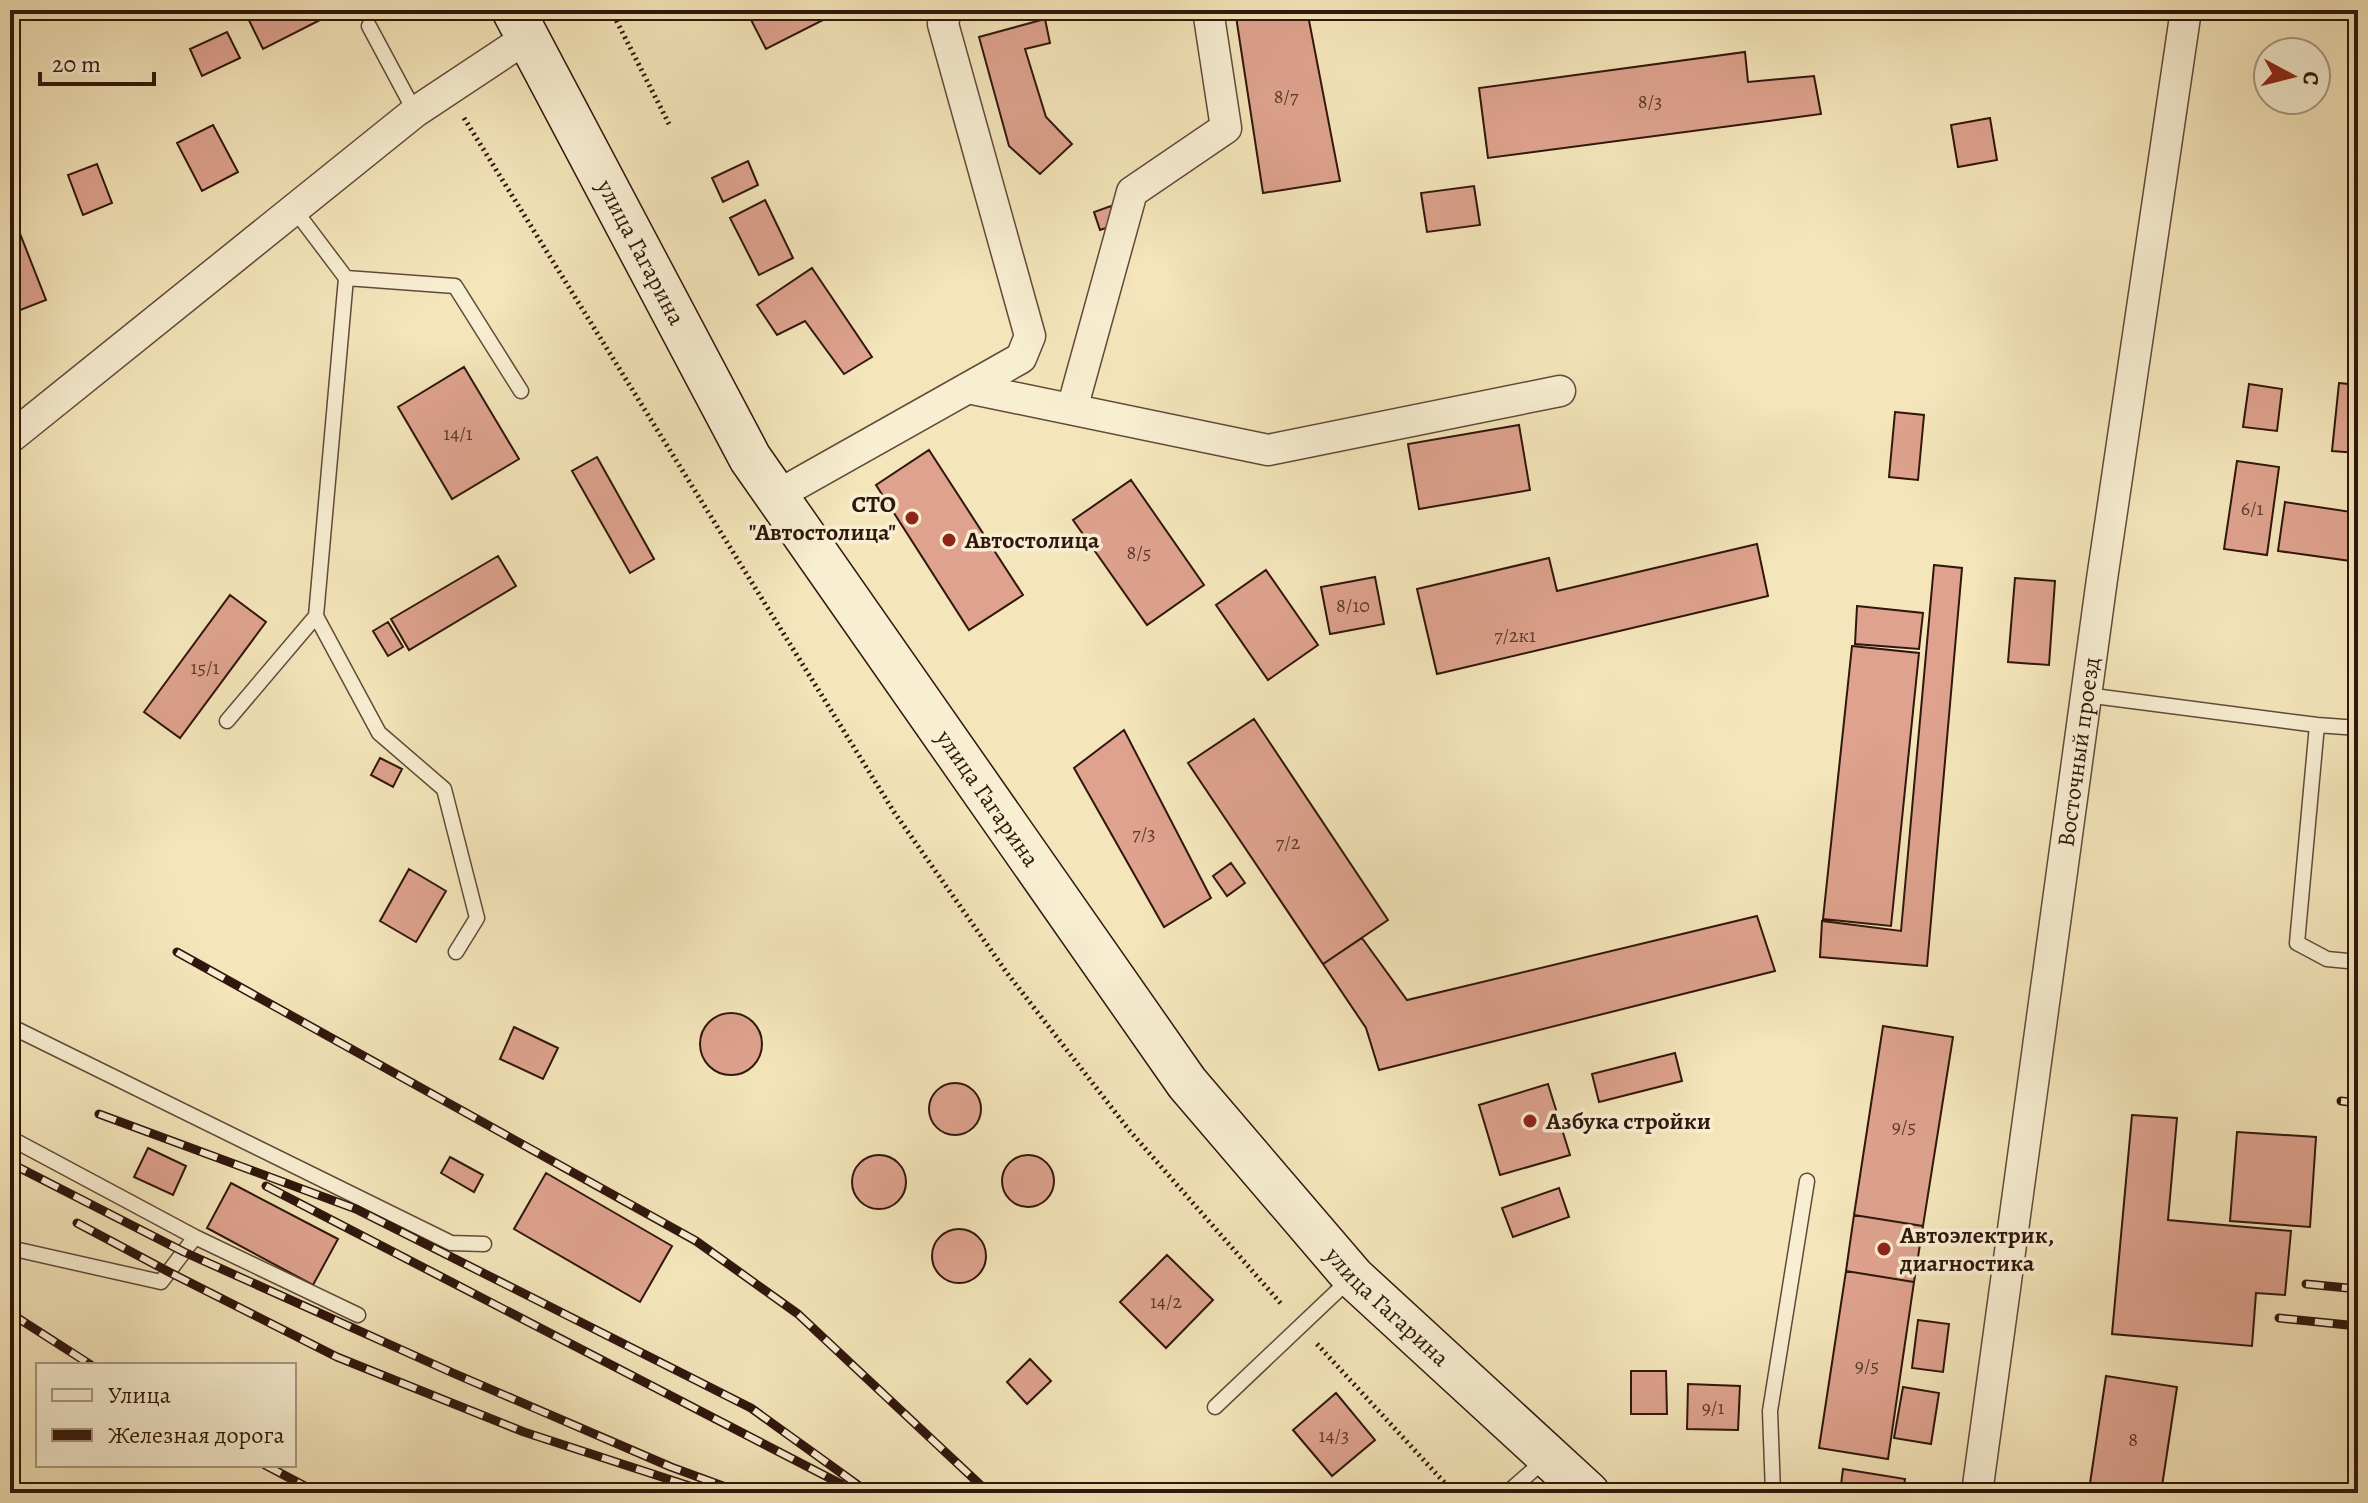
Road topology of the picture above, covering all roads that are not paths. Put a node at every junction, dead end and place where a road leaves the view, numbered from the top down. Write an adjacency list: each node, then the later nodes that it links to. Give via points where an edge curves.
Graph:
1 (946, 10): 9 (street, via 943,24 1030,336 1021,358)
2 (1208, 10): 12 (street, via 1226,128 1132,192)
3 (2186, 10): 16 (street, Восточный проезд)
4 (520, 24): 6 (street); 14 (main road, улица Гагарина, via 750,458)
5 (369, 26): 6 (lane)
6 (415, 112): 7 (street)
7 (294, 209): 8 (lane); 13 (street)
8 (346, 278): 10 (lane, via 455,286); 15 (lane)
9 (968, 388): 12 (street); 14 (street)
10 (521, 391)
11 (1560, 391): 12 (street, via 1268,450)
12 (1072, 409)
13 (10, 438)
14 (776, 496): 28 (main road, улица Гагарина, via 1187,1083)
15 (316, 616): 17 (lane); 20 (lane, via 379,733 444,789 477,918)
16 (2086, 695): 18 (lane); 35 (street, Восточный проезд)
17 (227, 721)
18 (2317, 725): 19 (lane); 21 (lane, via 2297,943 2327,959)
19 (2358, 728)
20 (456, 952)
21 (2358, 962)
22 (10, 1026): 26 (lane, via 451,1243)
23 (10, 1138): 25 (lane)
24 (1807, 1181): 34 (lane, via 1770,1411)
25 (195, 1237): 27 (lane, via 161,1282); 29 (lane)
26 (484, 1244)
27 (10, 1248)
28 (1353, 1277): 30 (lane); 31 (main road, улица Гагарина)
29 (358, 1315)
30 (1215, 1407)
31 (1547, 1458): 32 (lane); 33 (main road, улица Гагарина)
32 (1507, 1493)
33 (1588, 1493)
34 (1773, 1493)
35 (1977, 1493)

